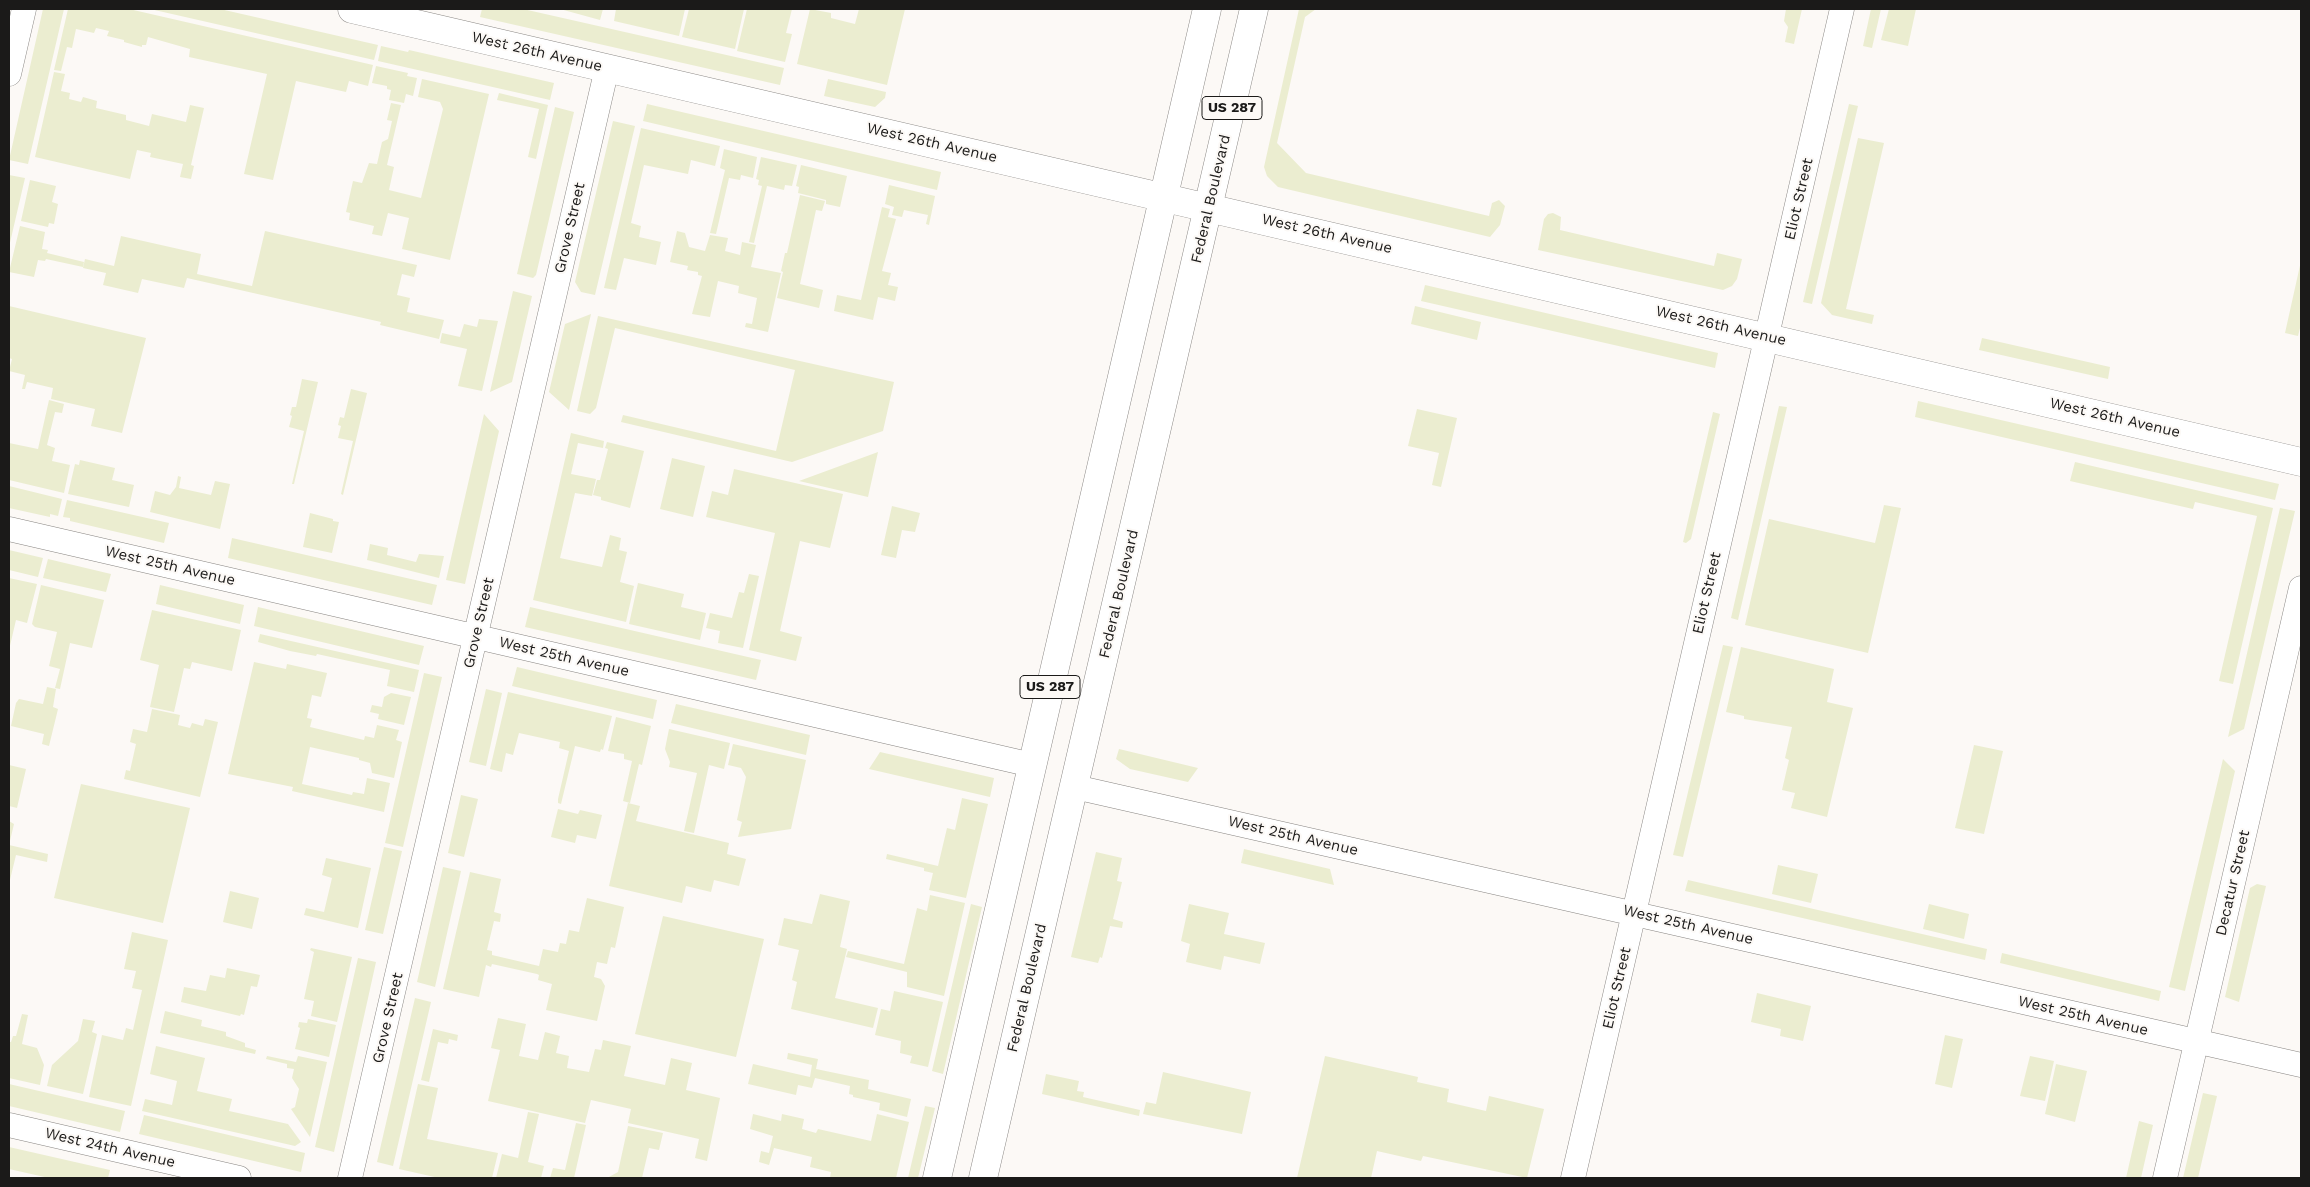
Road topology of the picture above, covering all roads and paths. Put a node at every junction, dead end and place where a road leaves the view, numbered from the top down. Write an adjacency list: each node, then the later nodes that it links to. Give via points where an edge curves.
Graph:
1 (24, 9): 7 (street)
2 (352, 9): 6 (main road, West 26th Avenue)
3 (1207, 9): 8 (main road, US 287)
4 (1254, 9): 9 (main road, Federal Boulevard / US 287)
5 (1842, 9): 10 (street, Eliot Street)
6 (607, 68): 8 (main road, West 26th Avenue); 14 (street, Grove Street)
7 (9, 74)
8 (1164, 196): 9 (main road, West 26th Avenue); 15 (main road, US 287)
9 (1209, 207): 10 (main road, West 26th Avenue); 16 (main road, Federal Boulevard / US 287)
10 (1767, 337): 11 (main road, West 26th Avenue); 17 (street, Eliot Street)
11 (2301, 462)
12 (9, 529): 14 (street, West 25th Avenue)
13 (2301, 588): 18 (street, Decatur Street)
14 (476, 637): 15 (street, West 25th Avenue); 22 (street, Grove Street)
15 (1032, 765): 23 (main road, US 287)
16 (1075, 787): 17 (street, West 25th Avenue); 24 (main road, Federal Boulevard / US 287)
17 (1634, 913): 18 (street, West 25th Avenue); 25 (street, Eliot Street)
18 (2196, 1042): 19 (street, West 25th Avenue); 26 (street, Decatur Street)
19 (2301, 1065)
20 (9, 1125): 21 (street, West 24th Avenue)
21 (240, 1178)
22 (350, 1178)
23 (937, 1178)
24 (983, 1178)
25 (1573, 1178)
26 (2165, 1178)

